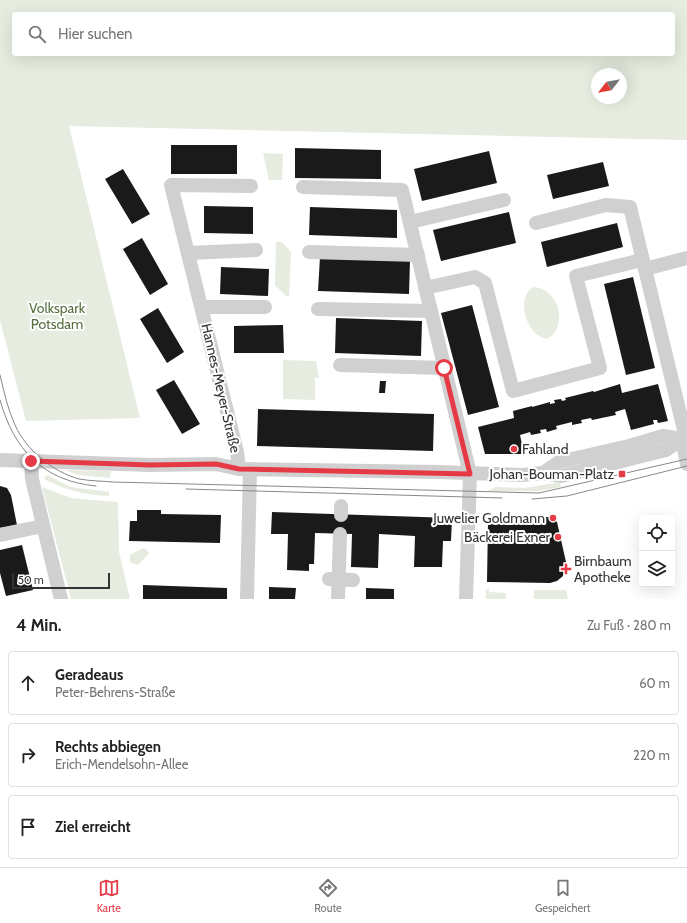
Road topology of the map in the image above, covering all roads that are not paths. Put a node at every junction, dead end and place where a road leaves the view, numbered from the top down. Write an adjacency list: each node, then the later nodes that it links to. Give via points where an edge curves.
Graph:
1 (251, 186): 8 (street, Hannes-Meyer-Straße, via 171,185)
2 (303, 187): 4 (street, via 402,190)
3 (504, 200): 4 (street)
4 (410, 222): 9 (street)
5 (536, 223): 11 (street, via 606,205 630,207)
6 (256, 250): 8 (street)
7 (309, 252): 9 (street)
8 (188, 253): 13 (street, Hannes-Meyer-Straße)
9 (418, 255): 12 (street)
10 (687, 258): 11 (street)
11 (644, 265): 12 (street, via 576,276 600,368 513,391 486,283 475,277); 19 (street)
12 (425, 288): 16 (street)
13 (202, 307): 14 (street, Hannes-Meyer-Straße); 23 (street, Hannes-Meyer-Straße, via 237,452)
14 (265, 307)
15 (318, 309): 16 (street)
16 (431, 310): 18 (street)
17 (340, 365): 18 (street)
18 (444, 368): 24 (street)
19 (685, 438): 22 (street); 24 (street, via 666,450 562,476 543,473)
20 (0, 460): 21 (street)
21 (31, 461): 23 (street, via 150,465 216,464); 25 (street, via 32,479)
22 (687, 464)
23 (244, 469): 24 (street); 29 (street, Hannes-Meyer-Straße)
24 (470, 474): 31 (street)
25 (42, 526): 27 (street); 28 (street)
26 (340, 534): 30 (street)
27 (0, 535)
28 (61, 599)
29 (247, 599)
30 (338, 599)
31 (466, 599)

